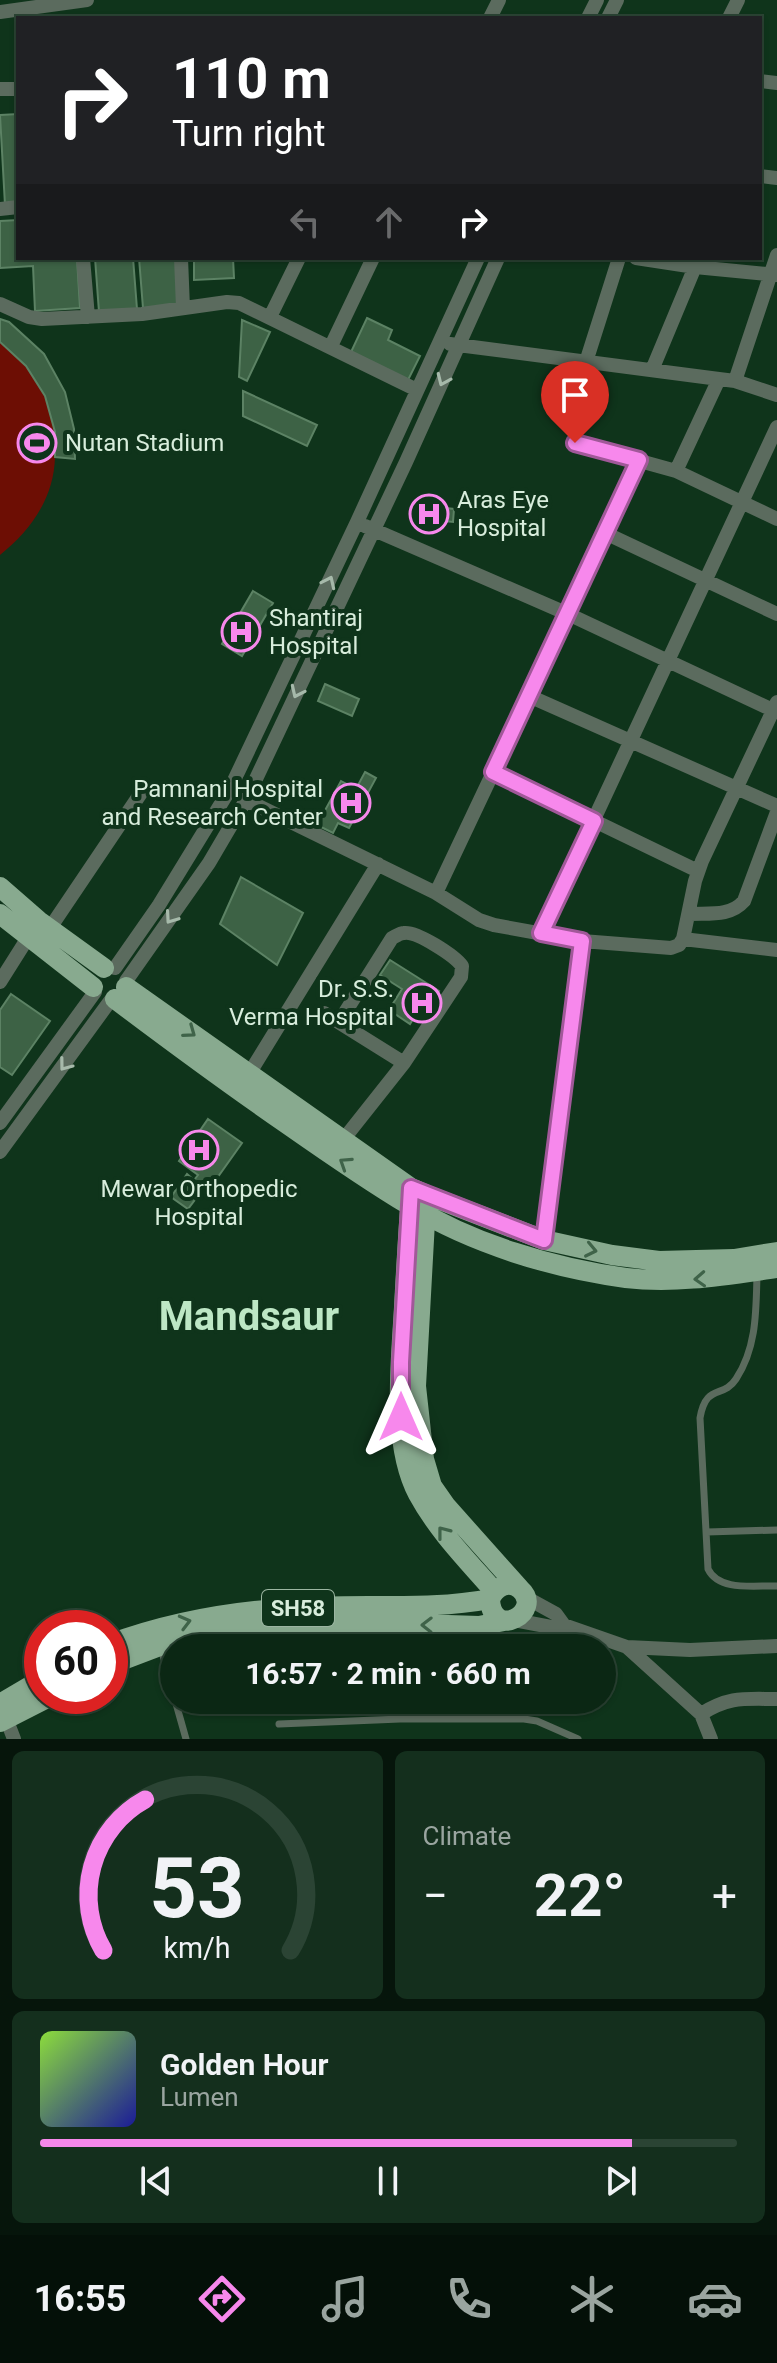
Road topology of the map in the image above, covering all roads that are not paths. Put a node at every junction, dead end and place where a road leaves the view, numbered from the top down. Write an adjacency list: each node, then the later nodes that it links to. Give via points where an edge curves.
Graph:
1 (87, 0): 2 (street)
2 (0, 12)
3 (777, 255): 13 (street)
4 (83, 260): 16 (street)
5 (181, 260): 15 (street)
6 (298, 260): 17 (street)
7 (372, 260): 19 (street)
8 (477, 260): 18 (street)
9 (497, 260): 20 (street)
10 (618, 260): 21 (street)
11 (660, 260): 12 (street)
12 (697, 263): 13 (street); 22 (street)
13 (774, 274): 24 (street)
14 (0, 304): 16 (street, via 42,319)
15 (183, 308): 16 (street); 17 (street, via 239,303)
16 (88, 317)
17 (270, 317): 19 (street)
18 (439, 343): 20 (street); 25 (street)
19 (331, 346): 25 (street)
20 (459, 346): 21 (street); 34 (street, one-way to 34)
21 (586, 362): 22 (street)
22 (652, 370): 23 (street)
23 (719, 379): 24 (street); 30 (street)
24 (735, 381): 26 (street)
25 (417, 390): 33 (street)
26 (777, 395)
27 (777, 427): 31 (street)
28 (575, 443): 29 (street)
29 (639, 460): 30 (street); 35 (street)
30 (676, 471): 31 (street)
31 (743, 502): 32 (street); 36 (street)
32 (777, 519)
33 (357, 522): 34 (street); 63 (street, one-way to 33, via 230,789)
34 (373, 530): 37 (street); 46 (street, one-way to 46)
35 (605, 533): 36 (street); 37 (street)
36 (707, 581): 38 (street); 39 (street)
37 (568, 614): 39 (street); 40 (street)
38 (777, 614)
39 (669, 661): 41 (street); 42 (street)
40 (529, 696): 42 (street); 43 (street)
41 (776, 708): 45 (street)
42 (632, 741): 45 (street); 49 (street)
43 (493, 772): 49 (street); 53 (street)
44 (145, 787): 56 (street)
45 (737, 788): 47 (street); 51 (street)
46 (246, 800): 50 (street); 63 (street, one-way to 63, via 209,863)
47 (777, 806)
48 (777, 812): 55 (street, via 744,901 728,912)
49 (594, 821): 51 (street); 57 (street)
50 (378, 864): 53 (street); 67 (street)
51 (698, 871): 55 (street)
52 (0, 887): 56 (main road)
53 (436, 893): 57 (street, via 479,920)
54 (0, 914): 58 (main road)
55 (690, 914): 59 (street)
56 (50, 928): 63 (main road)
57 (541, 933): 60 (street)
58 (29, 936): 62 (street); 63 (main road)
59 (683, 939): 60 (street, via 671,948); 61 (street)
60 (582, 941): 72 (street)
61 (777, 950)
62 (0, 982)
63 (110, 985): 67 (main road, one-way to 67); 68 (street); 70 (street, one-way to 70); 71 (main road, one-way to 63, via 216,1075)
64 (324, 1013): 65 (street)
65 (339, 1022): 66 (street); 66 (street, via 392,938 402,932 457,958 461,977)
66 (404, 1063): 69 (street)
67 (249, 1074): 69 (main road)
68 (0, 1123)
69 (343, 1140): 71 (main road)
70 (0, 1152)
71 (418, 1201): 72 (main road); 74 (main road, one-way to 71, via 705,1279 627,1278 545,1261 470,1235); 78 (main road, via 416,1386 424,1459 432,1486 446,1506); 79 (main road, one-way to 71, via 437,1525 410,1475 405,1452 401,1362)
72 (544, 1240): 74 (main road, one-way to 74, via 659,1261 734,1259)
73 (777, 1252): 74 (main road)
74 (763, 1265): 76 (lane, via 746,1357 736,1380 711,1394 702,1406)
75 (777, 1530): 76 (lane)
76 (707, 1532): 77 (lane, via 708,1569 714,1579)
77 (777, 1586)
78 (523, 1593): 79 (main road, SH58, via 502,1585); 80 (main road, via 522,1615); 81 (street)
79 (492, 1595): 80 (main road, via 490,1609); 83 (main road, SH58, one-way to 79, via 257,1610 457,1605)
80 (509, 1620): 81 (street); 82 (main road, SH58, one-way to 82, via 479,1626 245,1628)
81 (564, 1625): 86 (street)
82 (217, 1634)
83 (128, 1637)
84 (160, 1646): 87 (main road, SH58)
85 (777, 1646): 86 (street)
86 (627, 1647): 93 (street)
87 (128, 1658)
88 (24, 1694): 91 (main road)
89 (777, 1699): 93 (street, via 734,1699)
90 (24, 1705): 91 (main road)
91 (2, 1713): 95 (street)
92 (179, 1714): 96 (lane)
93 (701, 1714): 98 (street)
94 (279, 1724): 97 (lane, via 524,1719)
95 (14, 1739)
96 (186, 1739)
97 (578, 1739)
98 (711, 1739)

